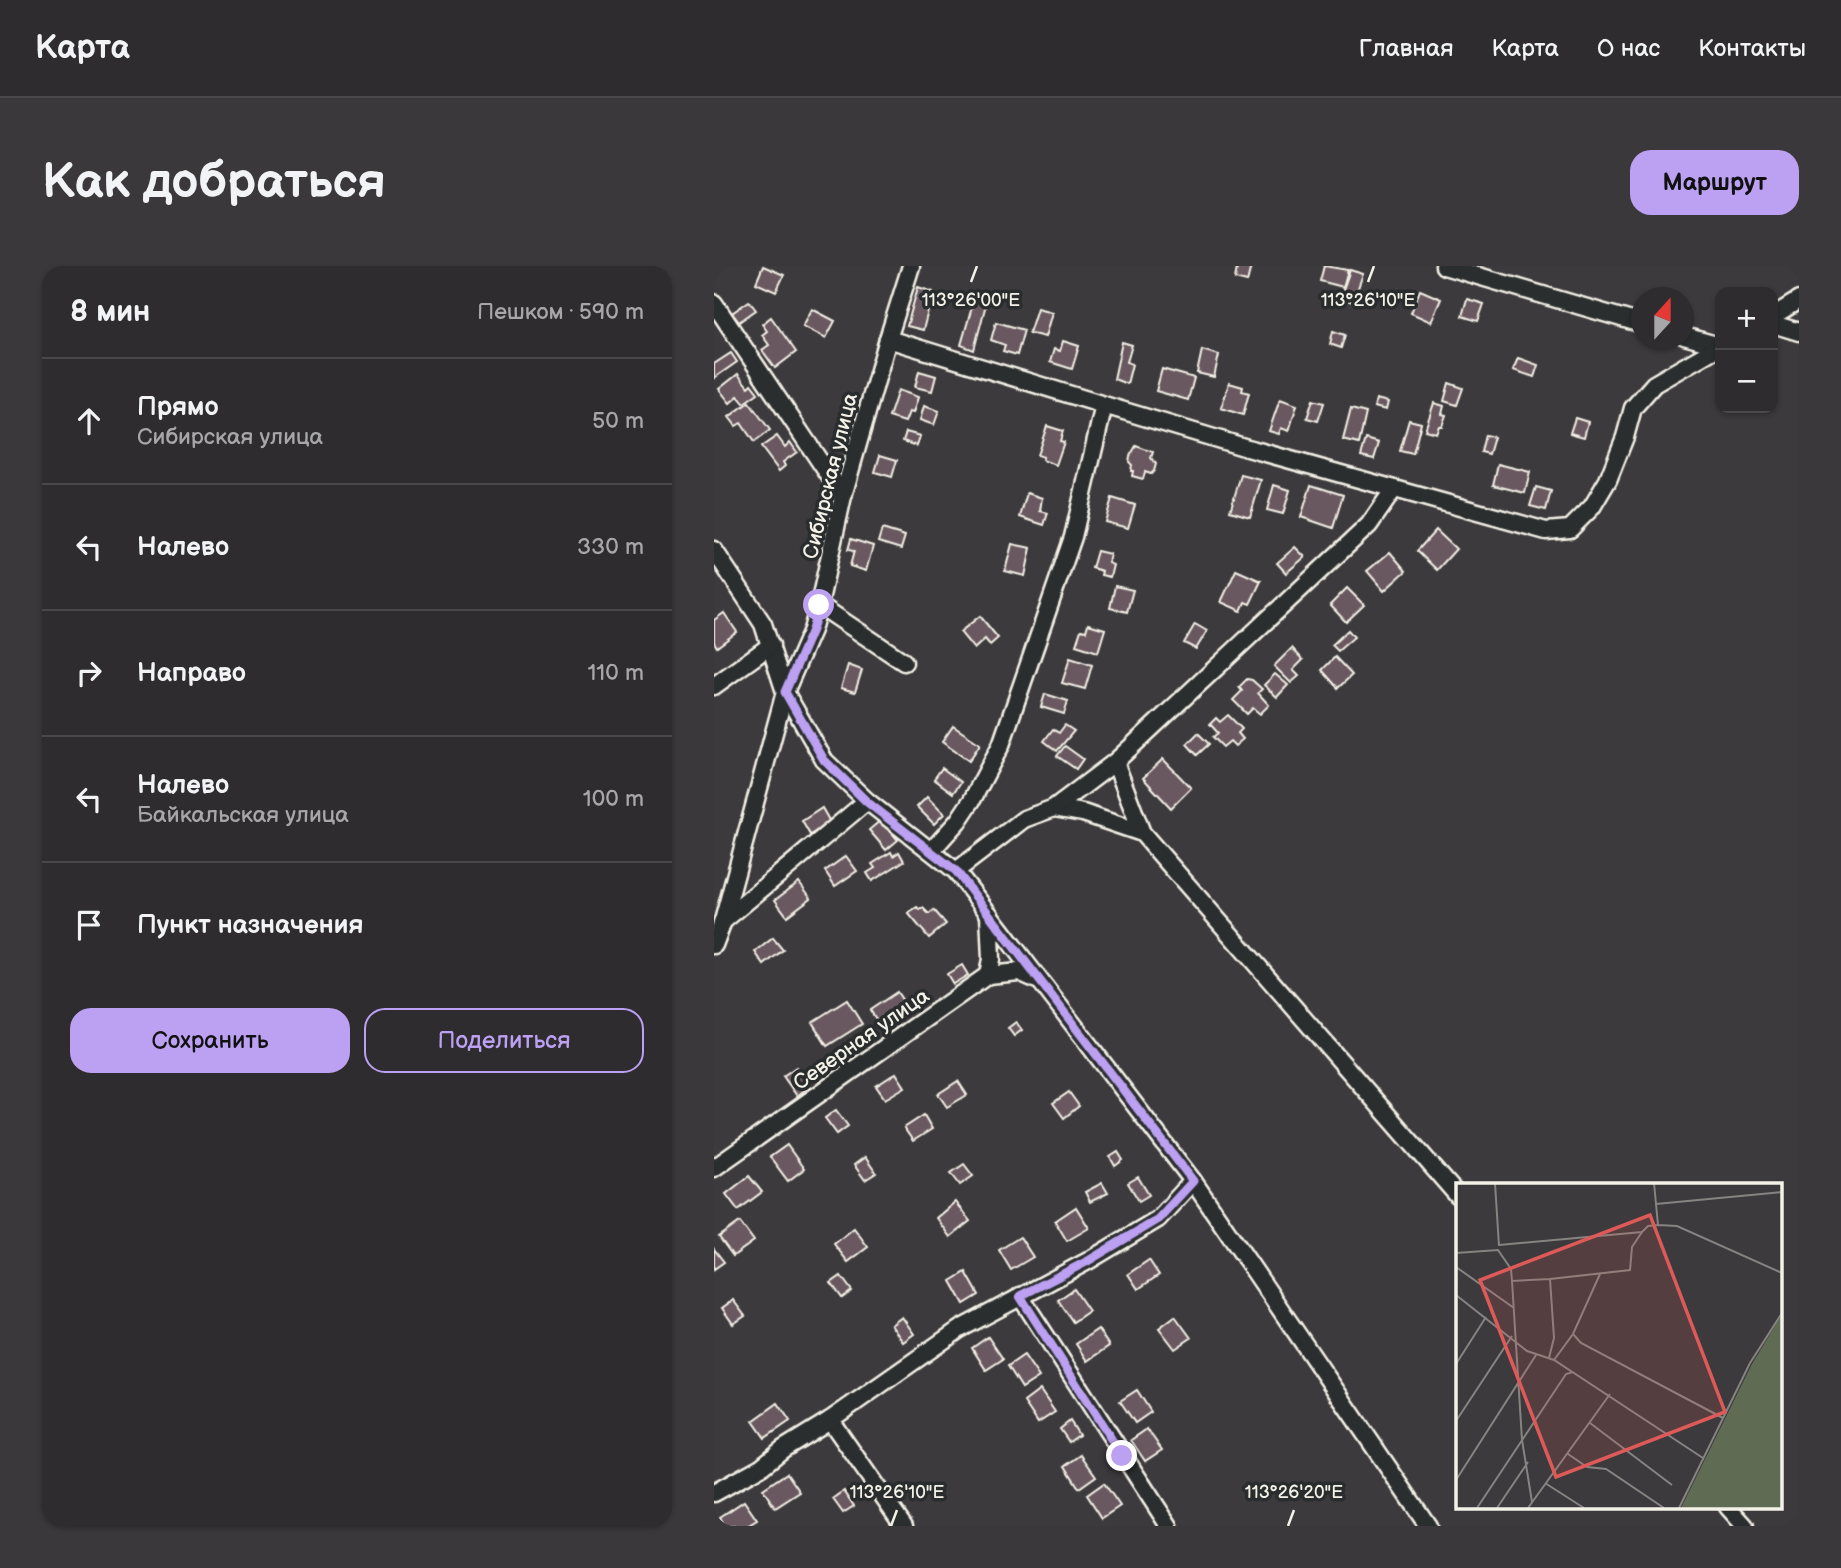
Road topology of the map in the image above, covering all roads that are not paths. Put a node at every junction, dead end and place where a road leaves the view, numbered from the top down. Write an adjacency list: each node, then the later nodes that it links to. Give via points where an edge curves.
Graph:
1 (911, 266): 9 (street, Сибирская улица)
2 (1444, 266): 6 (street)
3 (1799, 300): 5 (street)
4 (714, 303): 15 (street)
5 (1778, 313)
6 (1631, 321)
7 (1778, 326): 8 (street)
8 (1799, 332)
9 (888, 338): 13 (street); 15 (street, Сибирская улица)
10 (1694, 339): 11 (street)
11 (1715, 345)
12 (1715, 349): 14 (street, via 1654,384 1633,408 1608,480 1592,507 1570,528 1546,531)
13 (1104, 405): 14 (street); 26 (street, via 1073,537 1005,736 972,800)
14 (1394, 489): 22 (street, via 1369,525)
15 (844, 496): 17 (street, Сибирская улица)
16 (714, 550): 18 (street, via 763,624)
17 (819, 605): 19 (street); 21 (street, Сибирская улица)
18 (771, 645): 20 (street); 21 (street)
19 (904, 663)
20 (714, 686)
21 (785, 692): 23 (street, via 824,760); 29 (street, Сибирская улица)
22 (1115, 762): 24 (street); 25 (street)
23 (867, 802): 26 (street); 29 (street)
24 (1054, 808): 25 (street); 27 (street, via 1024,819)
25 (1142, 833): 35 (street)
26 (932, 850): 27 (street)
27 (956, 871): 28 (street)
28 (989, 914): 31 (street); 32 (street)
29 (718, 924): 30 (street, Сибирская улица)
30 (714, 945)
31 (988, 975): 32 (street, via 1019,972); 33 (street, Северная улица)
32 (1041, 982): 34 (street)
33 (714, 1168)
34 (1193, 1181): 36 (street, via 1158,1219); 42 (street)
35 (1456, 1194)
36 (1020, 1296): 37 (street, via 960,1329); 41 (street)
37 (830, 1420): 38 (street); 40 (street)
38 (714, 1493)
39 (1729, 1508): 43 (street)
40 (904, 1526)
41 (1169, 1526)
42 (1428, 1526)
43 (1745, 1526)

